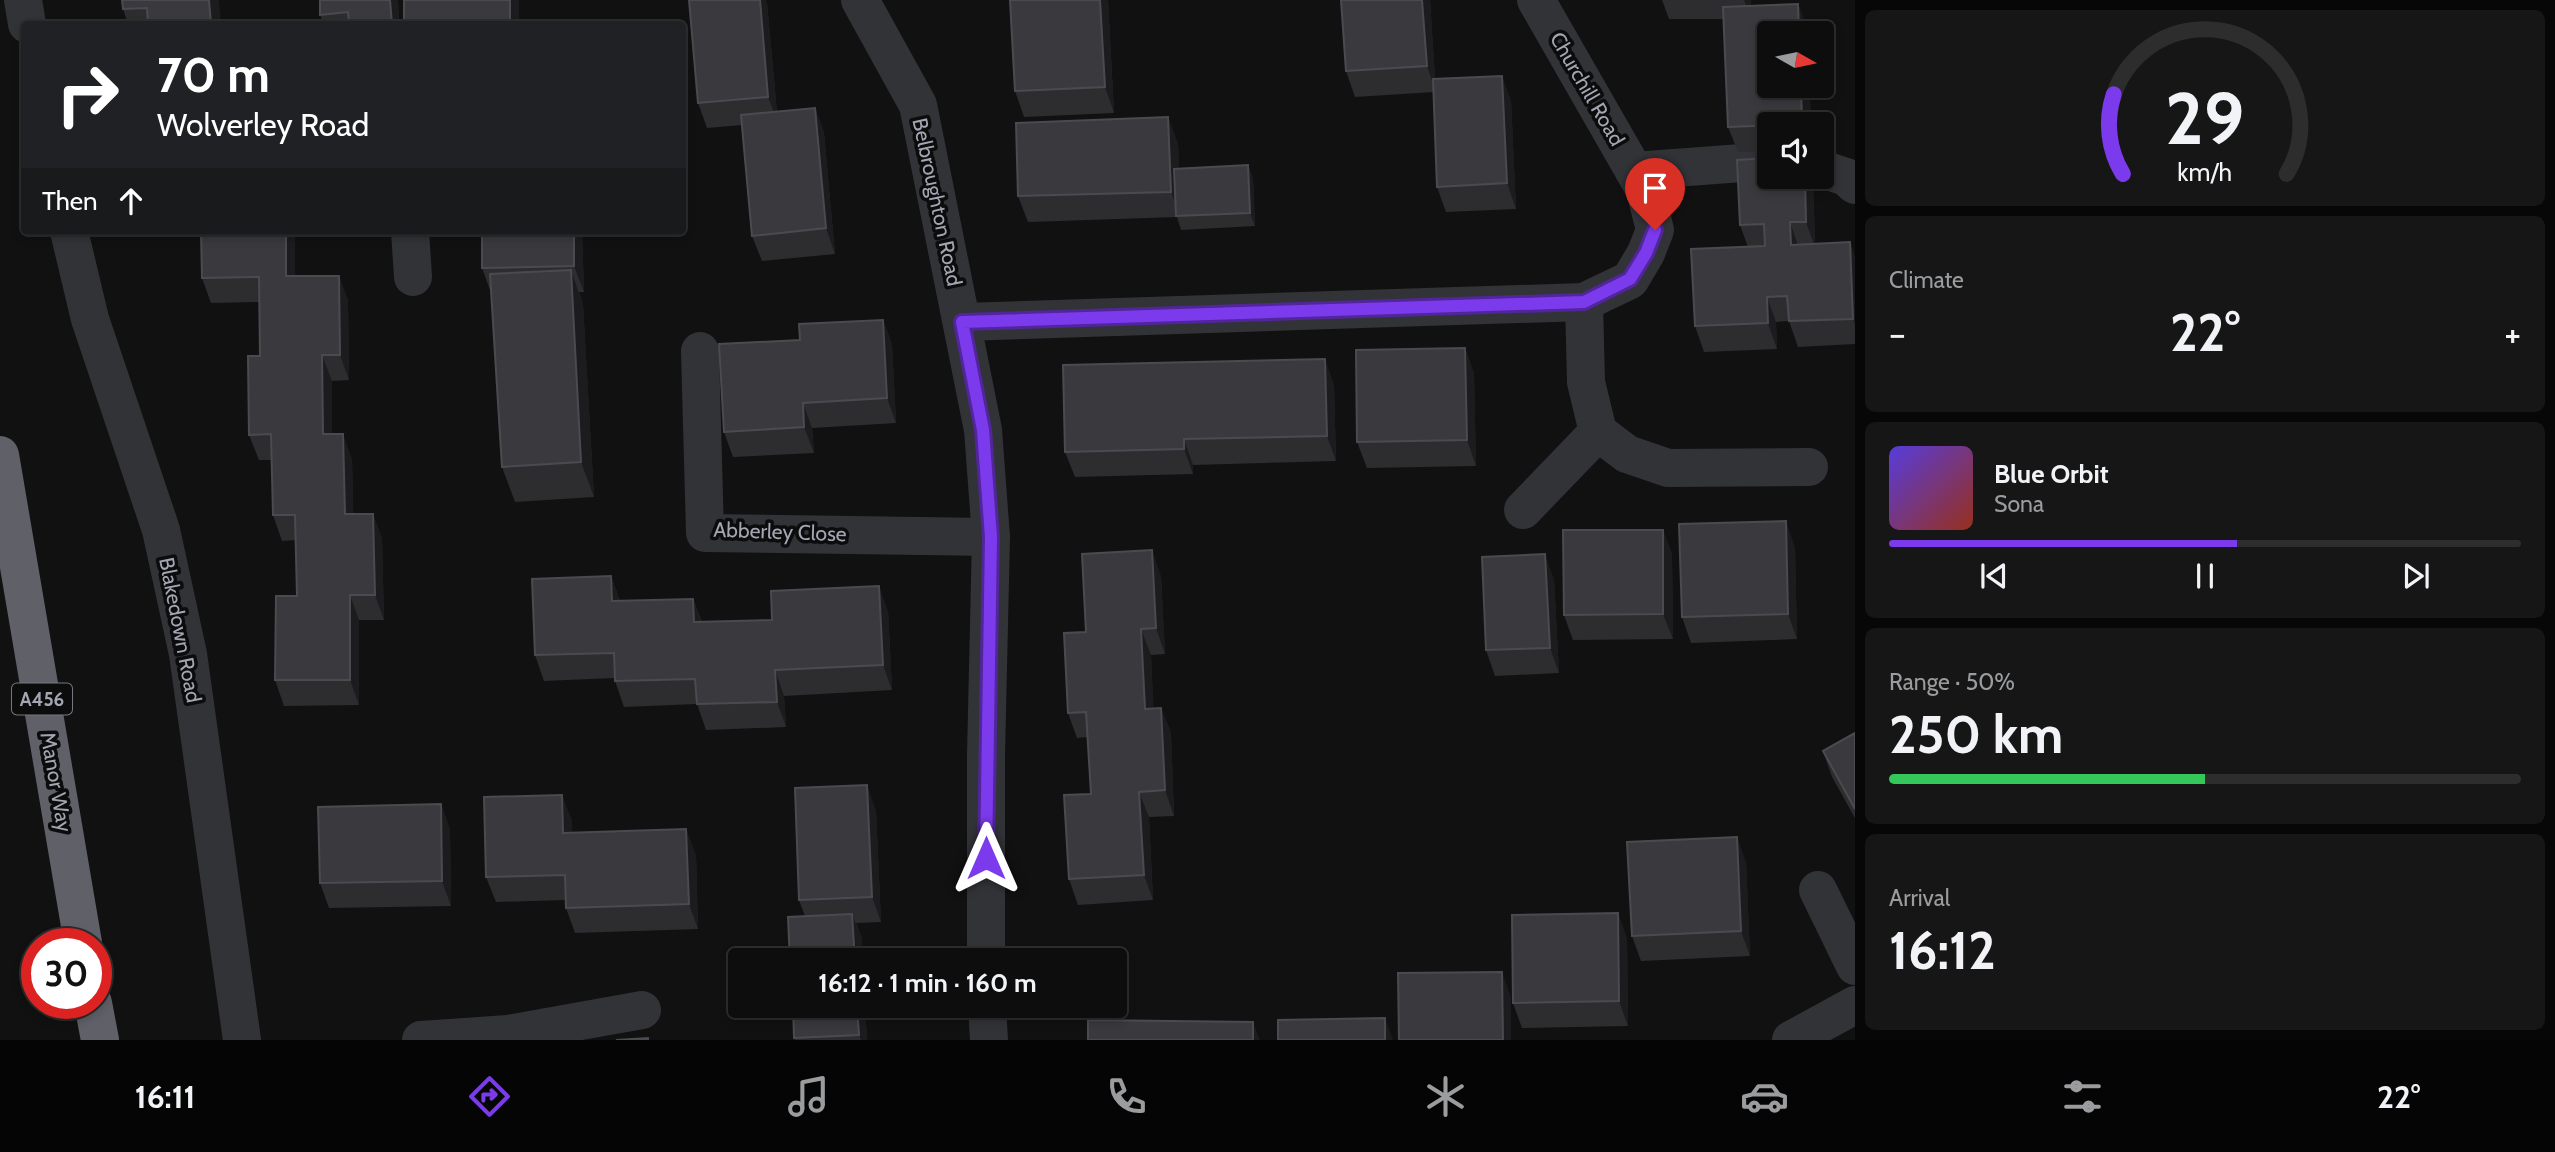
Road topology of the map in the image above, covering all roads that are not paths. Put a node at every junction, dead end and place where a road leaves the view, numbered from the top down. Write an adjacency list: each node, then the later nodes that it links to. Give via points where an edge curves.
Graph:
1 (23, 0): 4 (street)
2 (860, 0): 13 (street, Belbroughton Road, via 918,105)
3 (1536, 0): 6 (street, Churchill Road)
4 (26, 21)
5 (1757, 162): 6 (street)
6 (1634, 171): 12 (street, Churchill Road, via 1645,190 1655,230 1651,241 1630,279)
7 (1834, 173): 8 (street)
8 (1855, 185)
9 (70, 235): 30 (street, Blakedown Road, via 90,319 161,530 183,629)
10 (410, 235): 11 (street)
11 (413, 277)
12 (1584, 302): 13 (street); 15 (street, via 1586,382)
13 (962, 322): 19 (street, Belbroughton Road, via 983,430)
14 (700, 351): 19 (street, Abberley Close, via 705,533)
15 (1598, 432): 17 (street, via 1627,454 1668,468); 18 (street)
16 (0, 455): 21 (highway, Manor Way / A456)
17 (1808, 467)
18 (1523, 510)
19 (991, 537): 22 (street, Belbroughton Road)
20 (1818, 890): 23 (street)
21 (80, 928)
22 (986, 948)
23 (1855, 966)
24 (1855, 1004): 33 (street)
25 (642, 1010): 28 (street)
26 (988, 1018): 32 (street)
27 (96, 1019): 29 (highway)
28 (509, 1037): 31 (street)
29 (100, 1040)
30 (242, 1040)
31 (421, 1040)
32 (989, 1040)
33 (1791, 1040)

